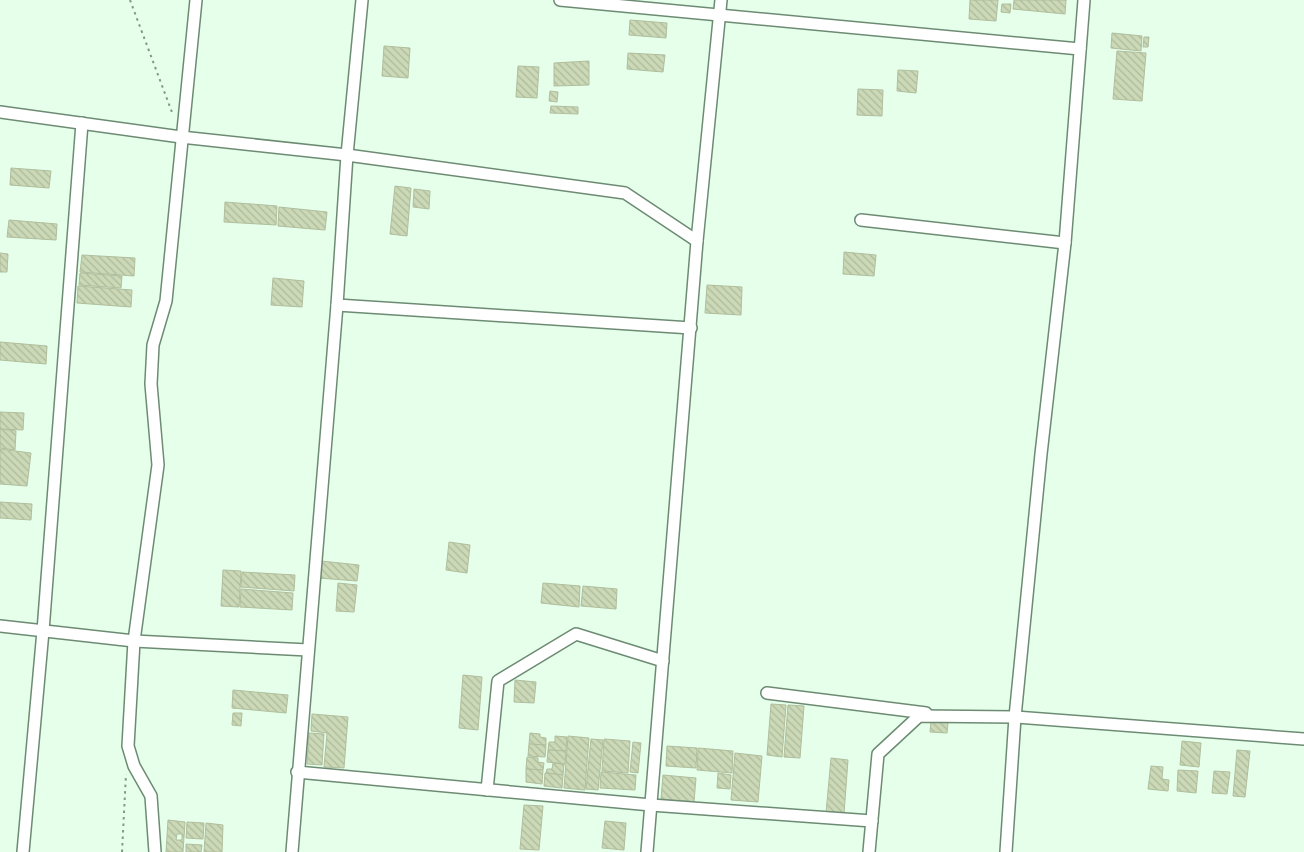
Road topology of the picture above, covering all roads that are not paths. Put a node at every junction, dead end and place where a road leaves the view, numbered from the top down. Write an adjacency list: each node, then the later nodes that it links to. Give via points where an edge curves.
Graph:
1 (196, 0): 11 (street)
2 (362, 0): 12 (street)
3 (560, 0): 6 (street)
4 (722, 0): 7 (street)
5 (1084, 0): 8 (street)
6 (626, 4): 7 (street)
7 (720, 16): 8 (street); 14 (street)
8 (1080, 49): 15 (street)
9 (0, 112): 10 (street)
10 (82, 123): 11 (street); 19 (street)
11 (181, 137): 12 (street); 20 (street, via 166,301 153,345 150,384 158,465)
12 (347, 155): 14 (street, via 625,192); 16 (street)
13 (861, 220): 15 (street)
14 (697, 241): 17 (street)
15 (1065, 243): 25 (street)
16 (337, 305): 17 (street); 21 (street)
17 (691, 328): 22 (street)
18 (0, 626): 19 (street)
19 (44, 631): 20 (street); 31 (street)
20 (134, 641): 21 (street); 32 (street, via 128,746 134,766 151,796)
21 (308, 650): 27 (street)
22 (663, 661): 28 (street, via 576,634 498,680); 29 (street)
23 (767, 693): 24 (street)
24 (948, 716): 25 (street); 30 (street, via 919,716 878,754)
25 (1015, 717): 26 (street); 36 (street)
26 (1304, 739)
27 (297, 772): 28 (street); 33 (street)
28 (487, 790): 29 (street)
29 (651, 805): 30 (street); 34 (street)
30 (872, 821): 35 (street)
31 (23, 852)
32 (155, 852)
33 (292, 852)
34 (647, 852)
35 (869, 852)
36 (1006, 852)

